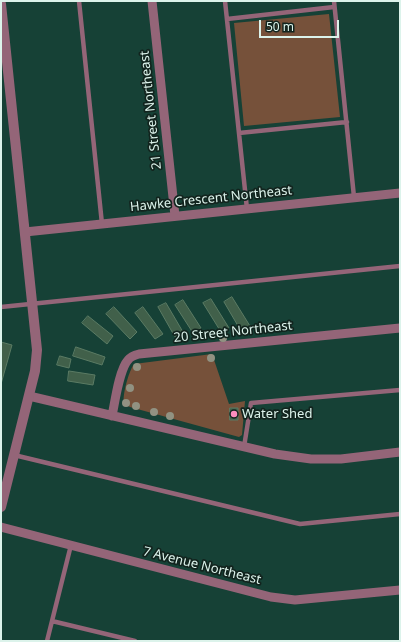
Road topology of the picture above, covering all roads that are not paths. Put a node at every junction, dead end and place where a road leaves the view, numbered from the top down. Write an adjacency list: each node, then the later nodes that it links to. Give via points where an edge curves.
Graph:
1 (79, 1): 14 (lane)
2 (152, 1): 13 (street, 21 Street Northeast)
3 (225, 1): 7 (lane)
4 (334, 1): 6 (lane)
5 (1, 4): 15 (street)
6 (334, 7): 7 (lane); 8 (lane)
7 (227, 19): 9 (lane)
8 (347, 122): 9 (lane); 11 (lane)
9 (239, 133): 12 (lane)
10 (400, 192): 11 (street, Hawke Crescent Northeast)
11 (354, 198): 12 (street, Hawke Crescent Northeast)
12 (247, 209): 13 (street, Hawke Crescent Northeast)
13 (175, 216): 14 (street, Hawke Crescent Northeast)
14 (102, 224): 15 (street, Hawke Crescent Northeast)
15 (25, 232): 17 (street)
16 (400, 266): 17 (lane)
17 (32, 304): 18 (lane); 21 (street, via 37,350)
18 (1, 307)
19 (400, 328): 22 (street, 20 Street Northeast, via 132,356 123,368)
20 (400, 390): 23 (lane, via 251,403)
21 (29, 396): 22 (street); 25 (street)
22 (112, 416): 23 (street)
23 (244, 447): 24 (street, via 311,459 341,459)
24 (400, 452)
25 (14, 455): 26 (street); 27 (lane, via 300,524)
26 (1, 507)
27 (400, 514)
28 (1, 527): 29 (street, 7 Avenue Northeast)
29 (71, 545): 30 (street, 7 Avenue Northeast, via 271,597 295,600); 31 (lane)
30 (400, 590)
31 (52, 621): 32 (lane); 33 (lane)
32 (47, 641)
33 (135, 641)

